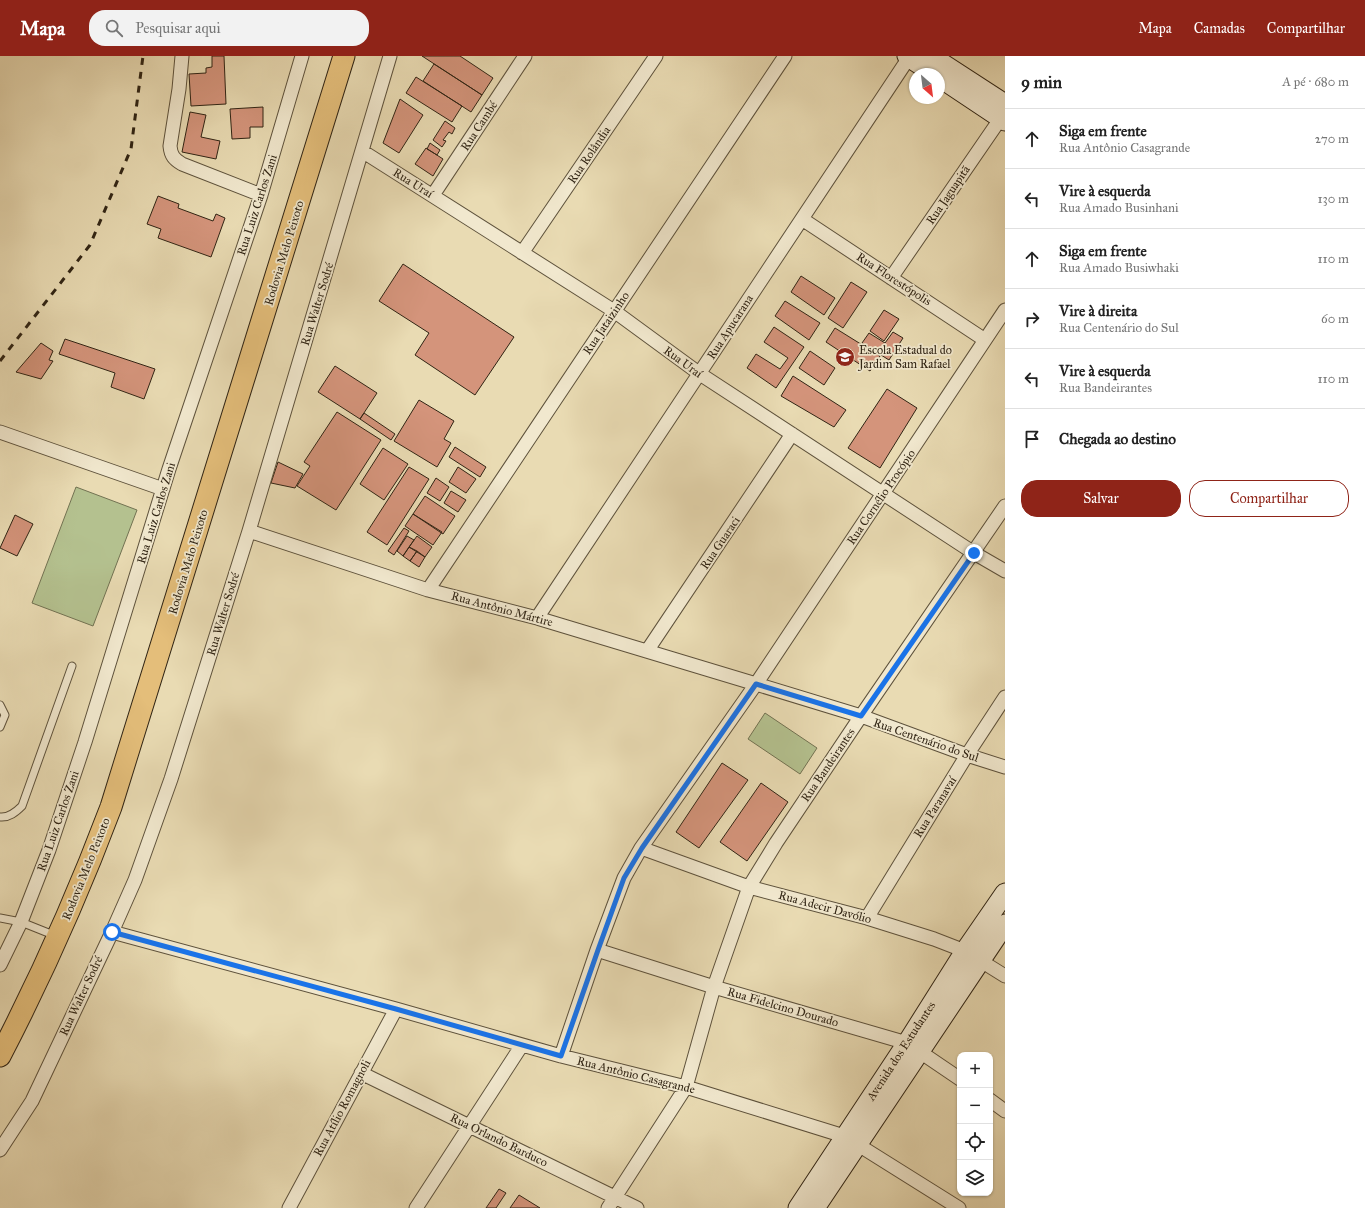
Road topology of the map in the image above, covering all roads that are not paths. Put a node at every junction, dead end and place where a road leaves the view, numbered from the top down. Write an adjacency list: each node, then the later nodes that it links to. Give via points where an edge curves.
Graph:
1 (182, 56): 14 (street, via 171,155 182,164)
2 (302, 56): 14 (street, Rua Luiz Carlos Zani)
3 (344, 56): 51 (main road, Rodovia Melo Peixoto, via 111,807)
4 (390, 56): 13 (street, Rua Walter Sodré)
5 (525, 56): 15 (street, Rua Cambé)
6 (656, 56): 17 (street, Rua Rolândia)
7 (785, 56): 20 (street, Rua Jataizinho)
8 (909, 56): 10 (street); 16 (street, Rua Apucarana)
9 (931, 56): 12 (street)
10 (926, 68)
11 (945, 80): 12 (street)
12 (1004, 114): 18 (street, Rua Jaguapitã)
13 (362, 151): 15 (street, Rua Uraí); 28 (street, Rua Walter Sodré)
14 (261, 195): 25 (street, Rua Luiz Carlos Zani)
15 (433, 195): 17 (street, Rua Uraí)
16 (802, 219): 18 (street, Rua Florestópolis); 22 (street, Rua Apucarana)
17 (522, 253): 20 (street, Rua Uraí)
18 (891, 278): 21 (street, Rua Florestópolis)
19 (1005, 310): 21 (street, Rua Cornélio Procópio)
20 (614, 311): 22 (street, Rua Uraí); 31 (street, Rua Jataizinho)
21 (985, 340): 26 (street, Rua Cornélio Procópio)
22 (700, 374): 24 (street, Rua Uraí); 32 (street, Rua Apucarana)
23 (0, 432): 25 (street)
24 (792, 434): 26 (street, Rua Uraí); 33 (street, Rua Guaraci)
25 (163, 489): 48 (street, Rua Luiz Carlos Zani, via 82,750 49,850)
26 (883, 494): 29 (street, Rua Uraí); 35 (street, Rua Cornélio Procópio)
27 (1005, 506): 29 (street, Rua Bandeirantes)
28 (249, 531): 31 (street, Rua Antônio Mártire); 50 (street, Rua Walter Sodré, via 171,779)
29 (974, 553): 30 (street, Rua Uraí); 38 (street, Rua Bandeirantes)
30 (1005, 571)
31 (428, 590): 32 (street, Rua Antônio Mártire)
32 (537, 618): 33 (street, Rua Antônio Mártire)
33 (647, 651): 35 (street, Rua Antônio Mártire)
34 (72, 666): 42 (lane, via 22,806 16,812)
35 (756, 684): 38 (street, Rua Centenário do Sul); 43 (street, Rua Cornélio Procópio)
36 (1005, 697): 40 (street, Rua Paranavaí)
37 (0, 705): 39 (lane, via 5,715)
38 (861, 716): 40 (street, Rua Centenário do Sul); 44 (street, Rua Bandeirantes)
39 (0, 727)
40 (967, 755): 41 (street, Rua Centenário do Sul); 47 (street, Rua Paranavaí)
41 (1005, 767)
42 (0, 818)
43 (642, 848): 44 (street, Rua Adecir Davólio); 52 (street, Rua Cornélio Procópio, via 624,878)
44 (749, 887): 47 (street, Rua Adecir Davólio); 56 (street, Rua Bandeirantes)
45 (1005, 893): 53 (street, Avenida dos Estudantes)
46 (0, 918): 48 (lane)
47 (867, 918): 53 (street, Rua Adecir Davólio)
48 (21, 922): 51 (lane); 54 (street, Rua Luiz Carlos Zani)
49 (1005, 924): 53 (street, Avenida dos Estudantes)
50 (112, 932): 57 (street, Rua Antônio Casagrande); 69 (street, Rua Walter Sodré, via 32,1101)
51 (58, 937): 60 (main road, Rodovia Melo Peixoto)
52 (598, 950): 56 (street, Rua Fidelcino Dourado); 61 (street, Rua Cornélio Procópio)
53 (973, 955): 55 (street, Rua Adecir Davólio); 59 (street, Avenida dos Estudantes)
54 (0, 965)
55 (1005, 976)
56 (714, 987): 59 (street, Rua Fidelcino Dourado); 64 (street, Rua Bandeirantes)
57 (396, 1009): 58 (street, Rua Antônio Casagrande); 62 (street, Rua Atílio Romagnoli)
58 (522, 1045): 61 (street, Rua Antônio Casagrande); 67 (street)
59 (914, 1047): 63 (street, Rua Fidelcino Dourado); 68 (street, Avenida dos Estudantes)
60 (0, 1056)
61 (561, 1056): 64 (street, Rua Antônio Casagrande)
62 (362, 1073): 67 (street, Rua Orlando Barduco); 71 (street, Rua Atílio Romagnoli)
63 (957, 1077)
64 (686, 1087): 68 (street, Rua Antônio Casagrande); 70 (street, Rua Bandeirantes)
65 (993, 1102): 66 (street)
66 (1005, 1111)
67 (470, 1126): 70 (street, Rua Orlando Barduco); 72 (street)
68 (852, 1140): 75 (street, Avenida dos Estudantes); 76 (street, Avenida dos Estudantes); 77 (street, Rua Antônio Casagrande)
69 (0, 1150)
70 (615, 1197): 73 (street, Rua Bandeirantes); 74 (street, Rua Orlando Barduco)
71 (289, 1208)
72 (416, 1208)
73 (608, 1208)
74 (637, 1208)
75 (798, 1208)
76 (815, 1208)
77 (959, 1208)

